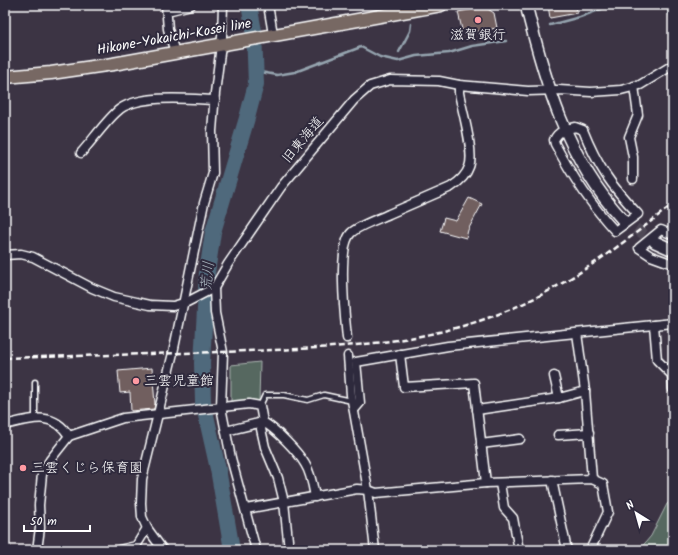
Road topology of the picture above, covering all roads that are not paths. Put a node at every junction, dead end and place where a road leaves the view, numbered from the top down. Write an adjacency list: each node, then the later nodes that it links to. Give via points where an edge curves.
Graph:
1 (191, 5): 6 (street)
2 (223, 5): 8 (street)
3 (268, 5): 7 (street)
4 (441, 5): 7 (main road, Hikone-Yokaichi-Kosei line)
5 (526, 5): 14 (street)
6 (166, 8): 9 (street)
7 (273, 34): 8 (main road, Hikone-Yokaichi-Kosei line)
8 (221, 44): 9 (main road, Hikone-Yokaichi-Kosei line); 15 (street)
9 (174, 53): 11 (main road, Hikone-Yokaichi-Kosei line, via 105,66)
10 (673, 65): 13 (street, 旧東海道)
11 (5, 77)
12 (459, 85): 14 (street, 旧東海道); 25 (street, 旧東海道, via 439,81 390,80 370,86 354,100 281,187); 30 (street, via 470,147 470,166 461,181 451,187 351,232 346,240 344,252 343,287)
13 (634, 86): 14 (street, 旧東海道, via 606,91); 18 (street, via 638,115 629,137 633,157)
14 (550, 91): 16 (street)
15 (215, 100): 17 (street, via 175,98 131,104 120,109); 26 (street, via 212,131 213,173 204,203)
16 (565, 129): 16 (street, via 575,127 583,130 603,172 638,214 615,231 581,189 555,144 555,137); 19 (street, via 588,175)
17 (81, 153)
18 (633, 179)
19 (622, 218)
20 (673, 235): 24 (street, via 661,230 640,248 651,256)
21 (655, 242): 22 (street)
22 (673, 250)
23 (5, 255): 26 (street, via 21,254 33,257 92,288 130,301 173,306)
24 (673, 264)
25 (214, 288): 26 (street); 40 (street, via 215,313 223,352)
26 (185, 302): 43 (street)
27 (673, 323): 28 (street)
28 (654, 325): 29 (street); 35 (street, via 657,360 672,375)
29 (577, 333): 31 (street, via 448,346); 36 (street)
30 (347, 338)
31 (400, 354): 41 (street, via 356,362 360,403); 42 (street, via 404,387 474,383)
32 (348, 356): 38 (street)
33 (554, 376): 37 (street)
34 (35, 382): 44 (lane)
35 (673, 389)
36 (585, 392): 37 (street); 48 (street)
37 (559, 398): 42 (street)
38 (352, 401): 39 (lane, via 324,394 308,400 284,395 265,396); 41 (street)
39 (260, 406): 40 (street, via 250,404); 45 (street)
40 (218, 408): 43 (street); 47 (street)
41 (354, 410): 57 (street)
42 (477, 410): 52 (street)
43 (157, 415): 50 (street, via 124,418); 61 (street, via 142,479 142,517)
44 (35, 418): 46 (street); 50 (street, via 60,424)
45 (263, 422): 47 (street); 58 (street, via 271,426 305,464); 59 (street, via 261,430 265,447 278,478)
46 (5, 425)
47 (226, 431): 60 (street)
48 (589, 434): 49 (street); 53 (street)
49 (558, 435)
50 (69, 436): 62 (street, via 42,474)
51 (520, 439): 52 (street)
52 (481, 444): 55 (street)
53 (592, 479): 54 (street); 70 (street, via 603,484 608,512)
54 (552, 480): 56 (street); 69 (street)
55 (486, 483): 56 (street); 57 (street, via 376,493)
56 (500, 483): 68 (street, via 504,508 513,518)
57 (368, 490): 58 (street, via 357,489); 67 (street)
58 (315, 497): 59 (street)
59 (284, 502): 60 (street); 66 (street)
60 (246, 509): 65 (street)
61 (147, 528): 63 (street, via 136,546); 64 (street)
62 (37, 550)
63 (119, 550)
64 (163, 550)
65 (256, 550)
66 (289, 550)
67 (375, 550)
68 (519, 550)
69 (567, 550)
70 (590, 550)

